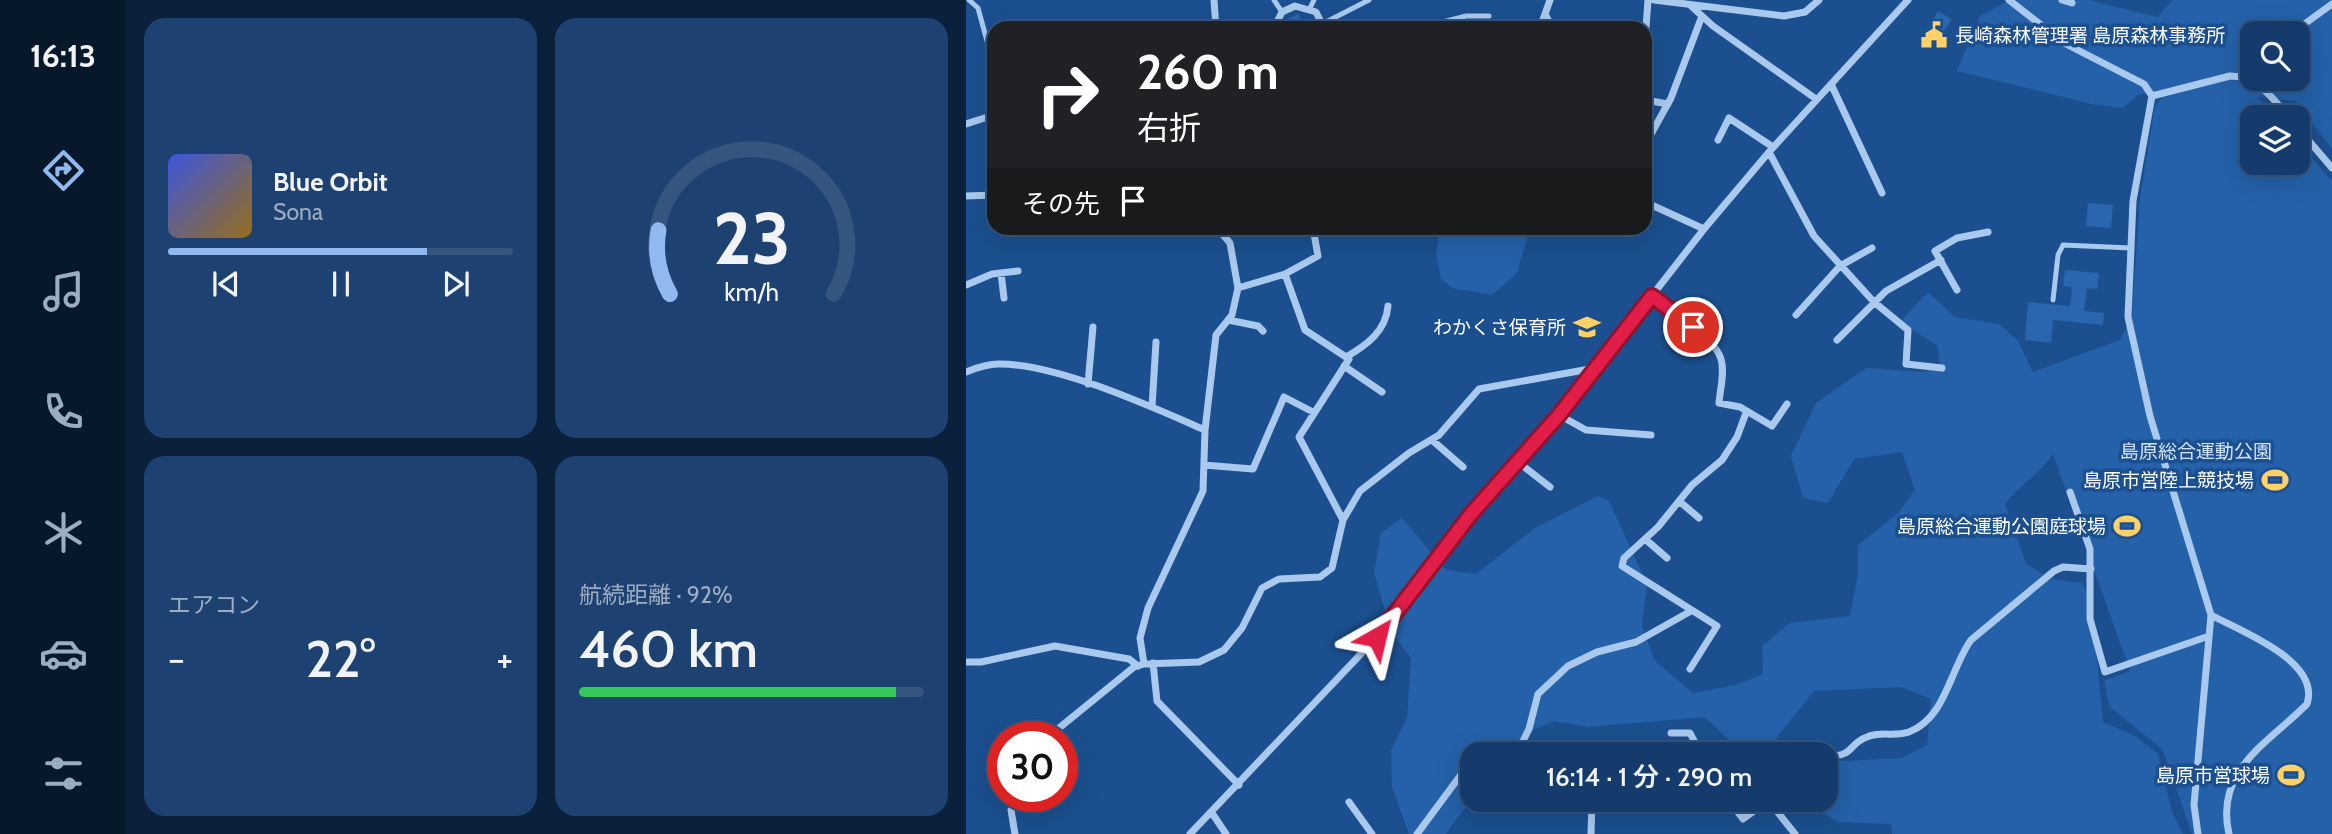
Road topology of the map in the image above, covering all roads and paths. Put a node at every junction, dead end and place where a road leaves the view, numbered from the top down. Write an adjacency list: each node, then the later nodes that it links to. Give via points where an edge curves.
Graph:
1 (970, 0): 30 (lane, via 978,8)
2 (1214, 0): 21 (street)
3 (1274, 0): 17 (lane)
4 (1314, 0): 16 (lane)
5 (1369, 0): 24 (lane)
6 (1550, 0): 19 (street)
7 (1648, 0): 28 (street)
8 (1654, 0): 15 (street)
9 (1819, 0): 15 (street, via 1805,12 1784,16)
10 (1908, 0): 32 (street)
11 (2008, 0): 34 (street, via 2064,43 2144,84)
12 (2062, 0): 13 (street)
13 (2072, 3)
14 (2332, 4): 29 (street)
15 (1689, 5): 20 (street)
16 (1310, 8): 17 (street, via 1295,6); 23 (street)
17 (1282, 12): 22 (street)
18 (1489, 16): 25 (lane)
19 (1546, 16): 26 (street); 27 (street)
20 (1702, 16): 35 (street); 37 (street)
21 (1216, 21)
22 (1278, 21)
23 (1320, 21)
24 (1333, 21)
25 (1447, 21)
26 (1544, 21)
27 (1549, 21)
28 (1646, 21)
29 (2309, 21)
30 (987, 41)
31 (2240, 76): 34 (street)
32 (1831, 84): 35 (street); 46 (street)
33 (2265, 91): 38 (street)
34 (2152, 96): 55 (street, via 2133,201)
35 (1816, 99): 44 (street)
36 (1652, 101): 37 (street)
37 (1668, 104): 41 (street)
38 (2278, 105)
39 (987, 117): 40 (street)
40 (966, 124)
41 (1652, 133)
42 (1718, 140): 44 (street, via 1729,118)
43 (2310, 142): 45 (street)
44 (1771, 150): 50 (street); 57 (street, via 1814,236)
45 (2332, 168)
46 (1882, 193)
47 (987, 195): 48 (street)
48 (966, 196)
49 (1652, 205): 50 (street)
50 (1704, 229): 64 (street)
51 (1988, 232): 56 (street, via 1956,238 1935,251)
52 (1223, 235): 62 (street, via 1230,243)
53 (1315, 235): 60 (street, via 1318,256)
54 (1872, 248): 57 (street)
55 (2131, 248): 66 (lane, via 2063,246); 102 (street, via 2131,340)
56 (1941, 260): 63 (street); 67 (street)
57 (1840, 266): 67 (street); 69 (street)
58 (1018, 271): 59 (street)
59 (1002, 273): 61 (street); 65 (street)
60 (1284, 274): 62 (street); 75 (street, via 1305,330)
61 (966, 285)
62 (1238, 288): 70 (street)
63 (1957, 290)
64 (1652, 296): 77 (street); 85 (street, via 1717,351 1722,366 1718,403 1740,407)
65 (1004, 298)
66 (2053, 300)
67 (1874, 302): 73 (street); 78 (street, via 1908,330 1906,364)
68 (1388, 306): 75 (street, via 1385,324)
69 (1796, 315)
70 (1228, 320): 72 (street); 87 (street, via 1216,335)
71 (1093, 327): 80 (street)
72 (1263, 331)
73 (1838, 340)
74 (1156, 342): 83 (street)
75 (1346, 357): 76 (street)
76 (1345, 366): 81 (street); 84 (street)
77 (1595, 368): 86 (street); 89 (street, via 1479,389)
78 (1942, 368)
79 (966, 372): 80 (street, via 1002,364)
80 (1088, 384): 83 (street)
81 (1382, 392)
82 (1787, 404): 85 (street, via 1772,426)
83 (1152, 407): 87 (street)
84 (1313, 412): 91 (street, via 1284,397 1253,469); 97 (street, via 1299,437)
85 (1746, 413): 95 (street, via 1722,460)
86 (1559, 415): 88 (street, via 1586,430); 90 (street)
87 (1205, 430): 91 (street)
88 (1651, 435)
89 (1432, 440): 92 (street); 97 (street, via 1360,491)
90 (1518, 462): 93 (street); 113 (street, via 1471,514 1377,637)
91 (1204, 466): 105 (street, via 1203,491 1148,608 1140,638)
92 (1463, 467)
93 (1550, 487)
94 (2070, 492): 100 (street, via 2090,549)
95 (1679, 501): 96 (street); 98 (street)
96 (1699, 518)
97 (1343, 520): 105 (street, via 1332,568 1320,577 1279,579 1262,588 1242,628 1224,650 1199,662)
98 (1645, 539): 99 (street); 101 (street, via 1624,558 1622,566)
99 (1667, 558)
100 (2091, 569): 103 (street, via 2091,629 2105,672); 111 (street, via 2063,567 2054,571 1971,640 1926,722 1908,732 1868,736 1845,755)
101 (1691, 611): 106 (street, via 1717,626); 109 (street, via 1636,642 1597,652 1568,666 1538,694)
102 (2211, 615): 103 (street); 129 (street, via 2288,659 2309,685 2306,704 2260,744 2237,776 2227,808)
103 (2209, 636): 128 (street, via 2194,805)
104 (966, 662): 105 (street, via 1055,646)
105 (1145, 664): 107 (street); 113 (street, via 1157,701)
106 (1690, 669)
107 (1069, 721)
108 (1671, 733): 110 (street, via 1690,733)
109 (1523, 742)
110 (1695, 742)
111 (1838, 755)
112 (1460, 776): 125 (street)
113 (1239, 785): 120 (street)
114 (1349, 802): 124 (street)
115 (1011, 812): 121 (street)
116 (1592, 812): 126 (street)
117 (1738, 812): 118 (street, via 1743,819)
118 (1754, 812)
119 (1777, 812): 127 (street)
120 (1212, 813): 122 (street); 123 (street)
121 (1015, 834)
122 (1190, 834)
123 (1226, 834)
124 (1372, 834)
125 (1417, 834)
126 (1591, 834)
127 (1795, 834)
128 (2199, 834)
129 (2229, 834)

